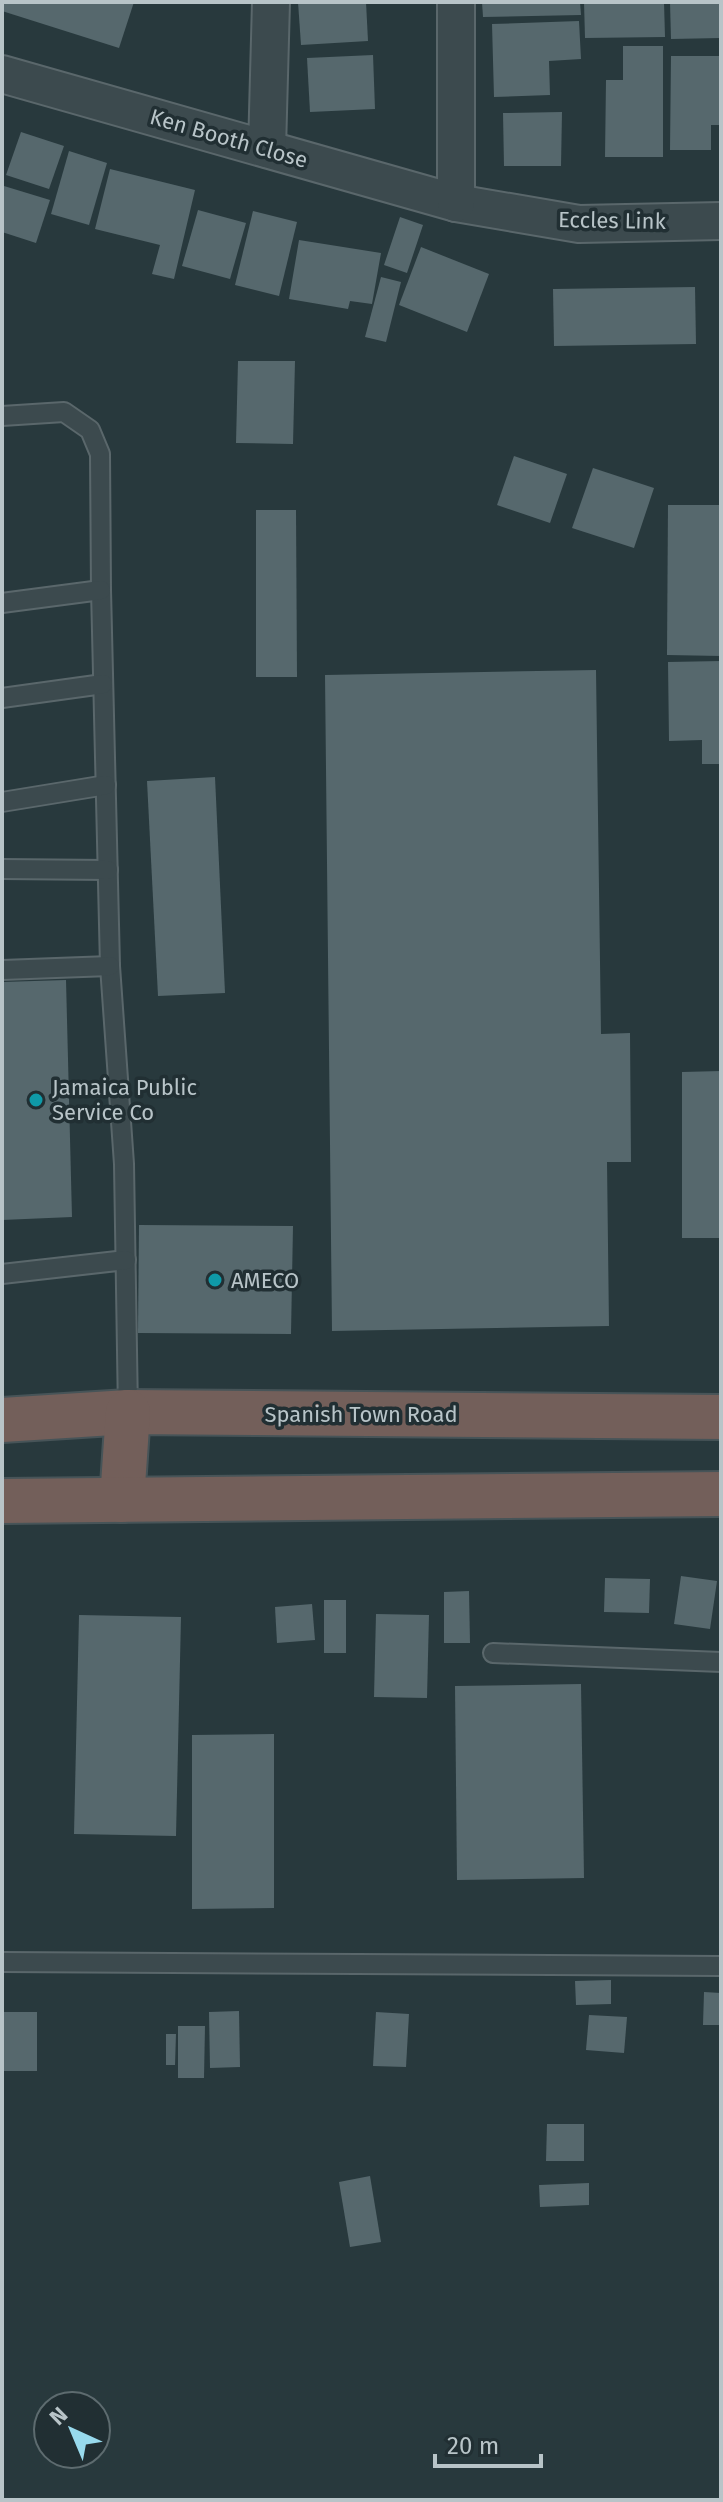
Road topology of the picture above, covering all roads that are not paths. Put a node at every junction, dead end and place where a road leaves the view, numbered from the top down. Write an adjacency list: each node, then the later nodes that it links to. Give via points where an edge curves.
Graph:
1 (271, 2): 4 (street)
2 (456, 2): 5 (street)
3 (2, 74): 4 (street, Ken Booth Close)
4 (267, 149): 5 (street, Ken Booth Close)
5 (456, 203): 6 (street, Eccles Link, via 579,224)
6 (721, 221)
7 (2, 416): 8 (lane, via 64,412 90,430 100,454)
8 (101, 590): 9 (lane); 10 (lane)
9 (2, 603)
10 (103, 684): 11 (lane); 12 (lane)
11 (2, 698)
12 (106, 785): 13 (lane); 15 (lane)
13 (2, 802)
14 (2, 869): 15 (lane)
15 (108, 870): 16 (lane)
16 (110, 966): 17 (lane); 18 (lane)
17 (2, 970)
18 (126, 1260): 19 (lane); 20 (lane)
19 (2, 1274)
20 (128, 1412): 21 (highway, Spanish Town Road); 22 (highway, Spanish Town Road); 24 (highway)
21 (721, 1417)
22 (2, 1420)
23 (721, 1494): 24 (highway)
24 (122, 1500): 25 (highway)
25 (2, 1501)
26 (493, 1653): 27 (lane)
27 (720, 1664)
28 (2, 1962): 29 (lane)
29 (721, 1966)

